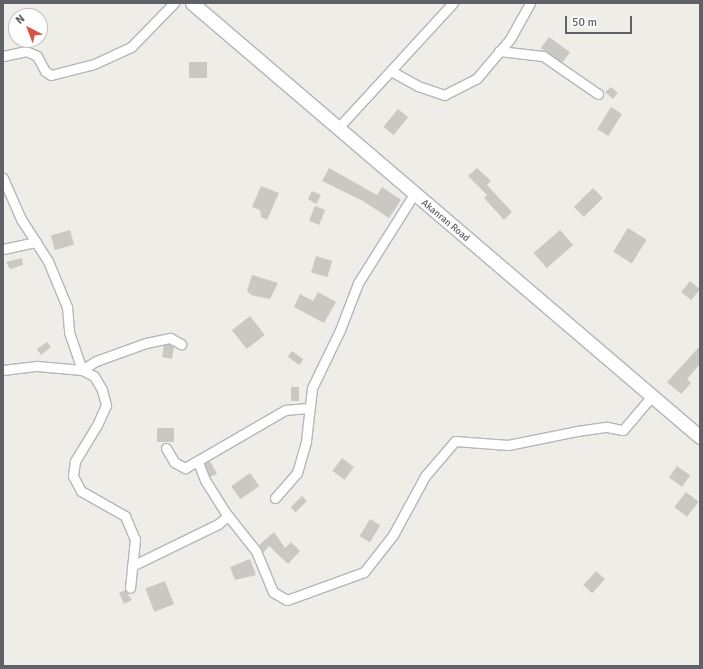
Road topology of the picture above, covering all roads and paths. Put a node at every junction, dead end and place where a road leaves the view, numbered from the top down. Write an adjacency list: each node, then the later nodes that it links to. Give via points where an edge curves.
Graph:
1 (174, 3): 6 (street, via 131,47 94,64 51,75 45,71 37,56 26,51)
2 (192, 3): 9 (main road, Akanran Road)
3 (453, 3): 7 (street)
4 (530, 3): 5 (street, via 510,39)
5 (499, 52): 7 (street, via 477,78 444,95 418,86); 8 (street, via 543,56)
6 (3, 56)
7 (391, 71): 9 (street)
8 (598, 94)
9 (337, 129): 11 (main road, Akanran Road)
10 (3, 178): 12 (street, via 21,219)
11 (414, 194): 17 (main road, Akanran Road); 18 (street, via 358,283 340,330 312,388)
12 (36, 242): 13 (street); 16 (street, via 48,262 67,307 69,332)
13 (3, 249)
14 (181, 344): 16 (street, via 170,338 146,343 96,360)
15 (3, 370): 16 (street, via 37,366)
16 (82, 370): 24 (street, via 94,376 106,404 97,425 75,461 73,476 81,491 125,516 135,539)
17 (652, 396): 19 (main road, Akanran Road); 23 (street, via 623,430 607,427 577,430 508,445 455,441 425,476 393,536 364,572 287,600 273,592 256,551)
18 (308, 408): 21 (street, via 285,410 218,446); 22 (street, via 306,441 297,473)
19 (700, 437)
20 (166, 448): 21 (street, via 174,462 185,468)
21 (198, 462): 23 (street, via 205,480)
22 (275, 498)
23 (228, 516): 24 (street, via 218,524)
24 (132, 566): 25 (street)
25 (130, 588)

